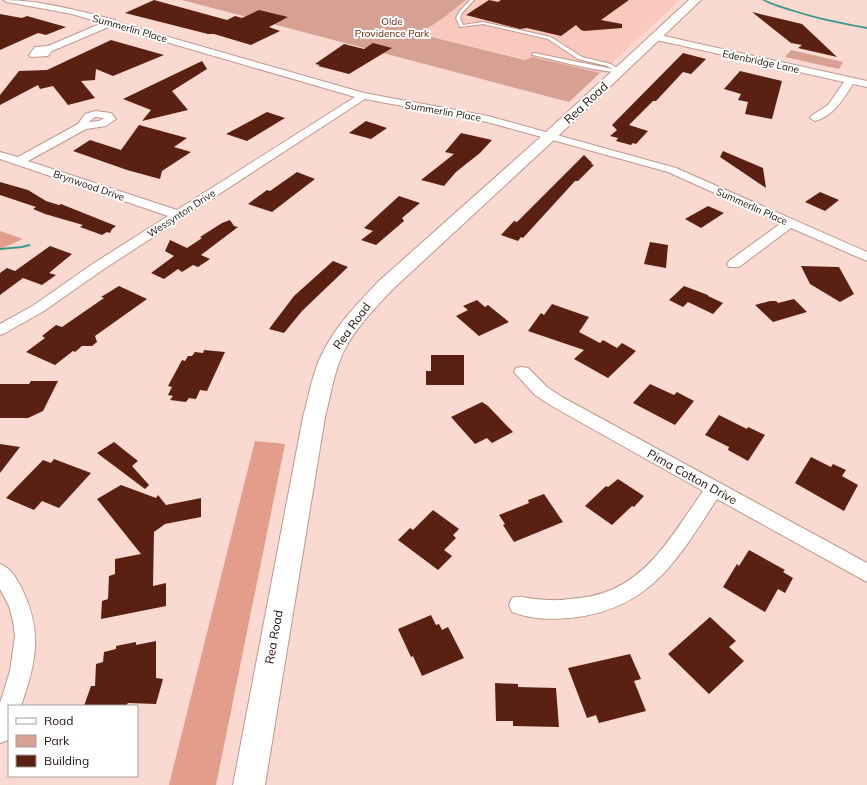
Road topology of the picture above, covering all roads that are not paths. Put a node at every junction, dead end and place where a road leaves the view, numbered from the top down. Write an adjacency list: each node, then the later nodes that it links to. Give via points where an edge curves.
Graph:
1 (7, 0): 4 (street, Summerlin Place)
2 (472, 0): 8 (lane, via 458,18 462,26 483,22 550,38 580,58 609,65)
3 (695, 0): 5 (main road, Rea Road)
4 (112, 22): 6 (street); 11 (street, Summerlin Place)
5 (654, 37): 8 (main road, Rea Road); 9 (street, Edenbridge Lane)
6 (49, 49)
7 (534, 54): 8 (lane)
8 (620, 71): 14 (main road, Rea Road)
9 (850, 80): 10 (street, Edenbridge Lane); 12 (street, via 834,107)
10 (867, 84)
11 (363, 96): 14 (street, Summerlin Place, via 488,119); 17 (street, Wessynton Drive)
12 (815, 118)
13 (83, 126): 16 (street)
14 (550, 136): 18 (street, Summerlin Place, via 672,170); 30 (main road, Rea Road, via 386,285 362,310 334,350 314,418 301,484)
15 (0, 155): 16 (street, Brynwood Drive)
16 (19, 162): 17 (street, Brynwood Drive)
17 (178, 215): 21 (street, Wessynton Drive, via 44,304)
18 (790, 223): 19 (street, Summerlin Place); 20 (street)
19 (867, 257)
20 (734, 264)
21 (0, 330)
22 (522, 372): 23 (street, Pima Cotton Drive, via 556,402)
23 (714, 489): 25 (street, Pima Cotton Drive); 26 (street, via 663,562 644,582 620,597 578,608 544,610)
24 (0, 573): 27 (street, via 18,600 24,620 26,647 19,682)
25 (867, 573)
26 (519, 605)
27 (10, 705)
28 (8, 710): 29 (street)
29 (0, 732)
30 (249, 785)

